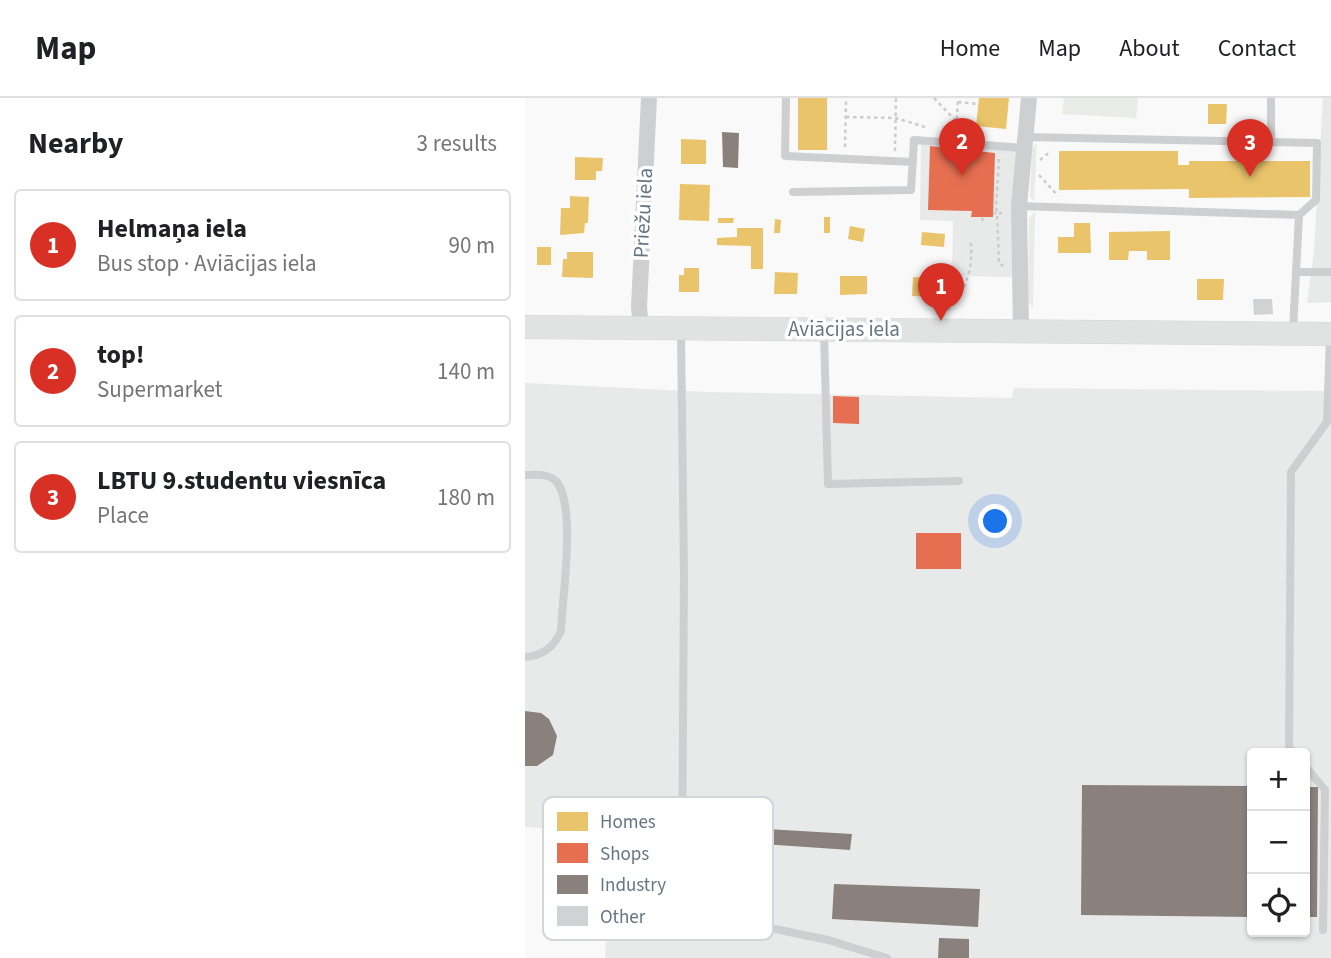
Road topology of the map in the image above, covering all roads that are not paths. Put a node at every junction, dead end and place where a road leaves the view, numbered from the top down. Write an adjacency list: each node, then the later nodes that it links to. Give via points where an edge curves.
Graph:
1 (649, 98): 14 (street, Priežu iela)
2 (786, 98): 7 (lane, via 785,156)
3 (1029, 98): 6 (street)
4 (1271, 98): 5 (lane)
5 (1271, 142): 6 (lane); 10 (lane, via 1317,143 1316,200)
6 (1019, 144): 7 (lane, via 914,140); 9 (street)
7 (913, 162): 8 (lane, via 911,190)
8 (793, 192)
9 (1019, 209): 10 (lane); 17 (street)
10 (1299, 215): 11 (lane)
11 (1297, 272): 12 (lane); 18 (lane)
12 (1331, 272)
13 (525, 327): 14 (main road, Aviācijas iela)
14 (641, 328): 15 (main road, Aviācijas iela)
15 (681, 329): 16 (main road, Aviācijas iela); 26 (lane)
16 (824, 330): 17 (main road, Aviācijas iela); 22 (lane, via 828,485)
17 (1021, 330): 18 (main road, Aviācijas iela)
18 (1293, 333): 19 (main road, Aviācijas iela)
19 (1331, 334): 20 (lane)
20 (1330, 375): 24 (lane, via 1327,422 1291,472)
21 (525, 475): 23 (lane, via 546,475 556,482 567,514 561,631 547,651)
22 (959, 481)
23 (525, 657)
24 (1290, 748)
25 (1310, 772): 28 (lane, via 1325,790)
26 (683, 797)
27 (773, 929): 29 (lane)
28 (1323, 930)
29 (887, 958)

